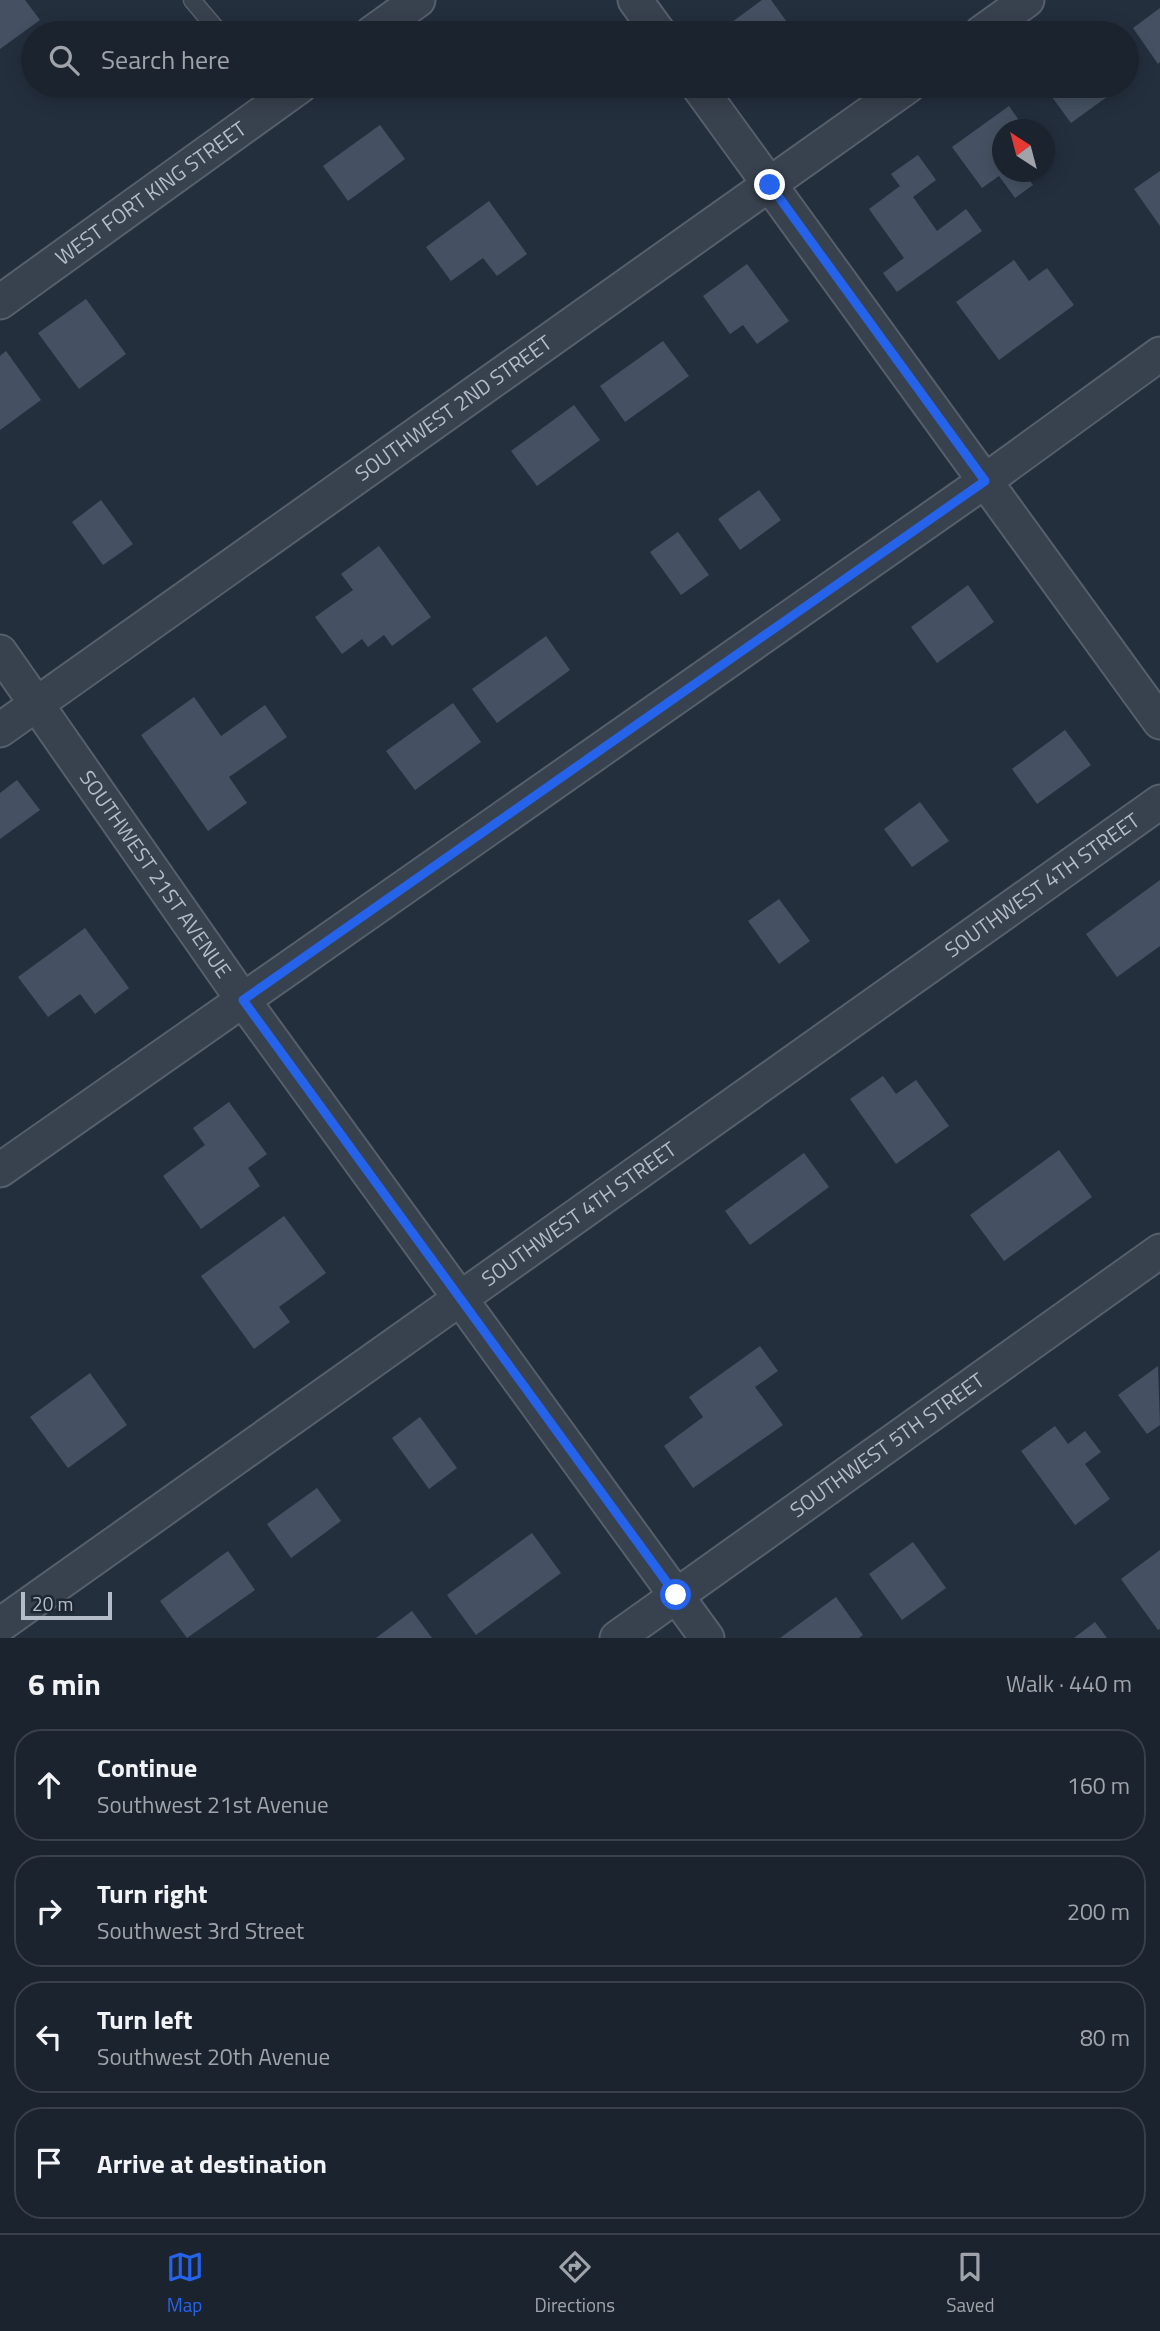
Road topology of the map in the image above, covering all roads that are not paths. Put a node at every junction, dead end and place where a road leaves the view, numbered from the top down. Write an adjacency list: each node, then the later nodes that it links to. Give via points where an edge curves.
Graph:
1 (192, 0): 5 (lane)
2 (418, 0): 6 (street)
3 (635, 0): 7 (street)
4 (1027, 0): 8 (street)
5 (210, 21)
6 (389, 21)
7 (650, 21)
8 (998, 21)
9 (283, 98): 13 (street, WEST FORT KING STREET)
10 (707, 98): 12 (street)
11 (891, 98): 12 (street, SOUTHWEST 2ND STREET)
12 (770, 185): 15 (street); 17 (street, SOUTHWEST 2ND STREET)
13 (0, 302)
14 (1160, 355): 15 (street)
15 (985, 481): 18 (street); 21 (street)
16 (0, 652): 17 (street, SOUTHWEST 21ST AVENUE)
17 (36, 704): 19 (street, SOUTHWEST 2ND STREET); 21 (street, SOUTHWEST 21ST AVENUE)
18 (1160, 722)
19 (0, 730)
20 (1160, 802): 24 (street, SOUTHWEST 4TH STREET)
21 (243, 1000): 22 (street); 24 (street, SOUTHWEST 21ST AVENUE)
22 (0, 1170)
23 (1160, 1251): 25 (street, SOUTHWEST 5TH STREET)
24 (459, 1297): 25 (street, SOUTHWEST 21ST AVENUE); 26 (street, SOUTHWEST 4TH STREET)
25 (676, 1595): 27 (street, SOUTHWEST 5TH STREET); 28 (street, SOUTHWEST 21ST AVENUE)
26 (0, 1625)
27 (617, 1638)
28 (707, 1638)

